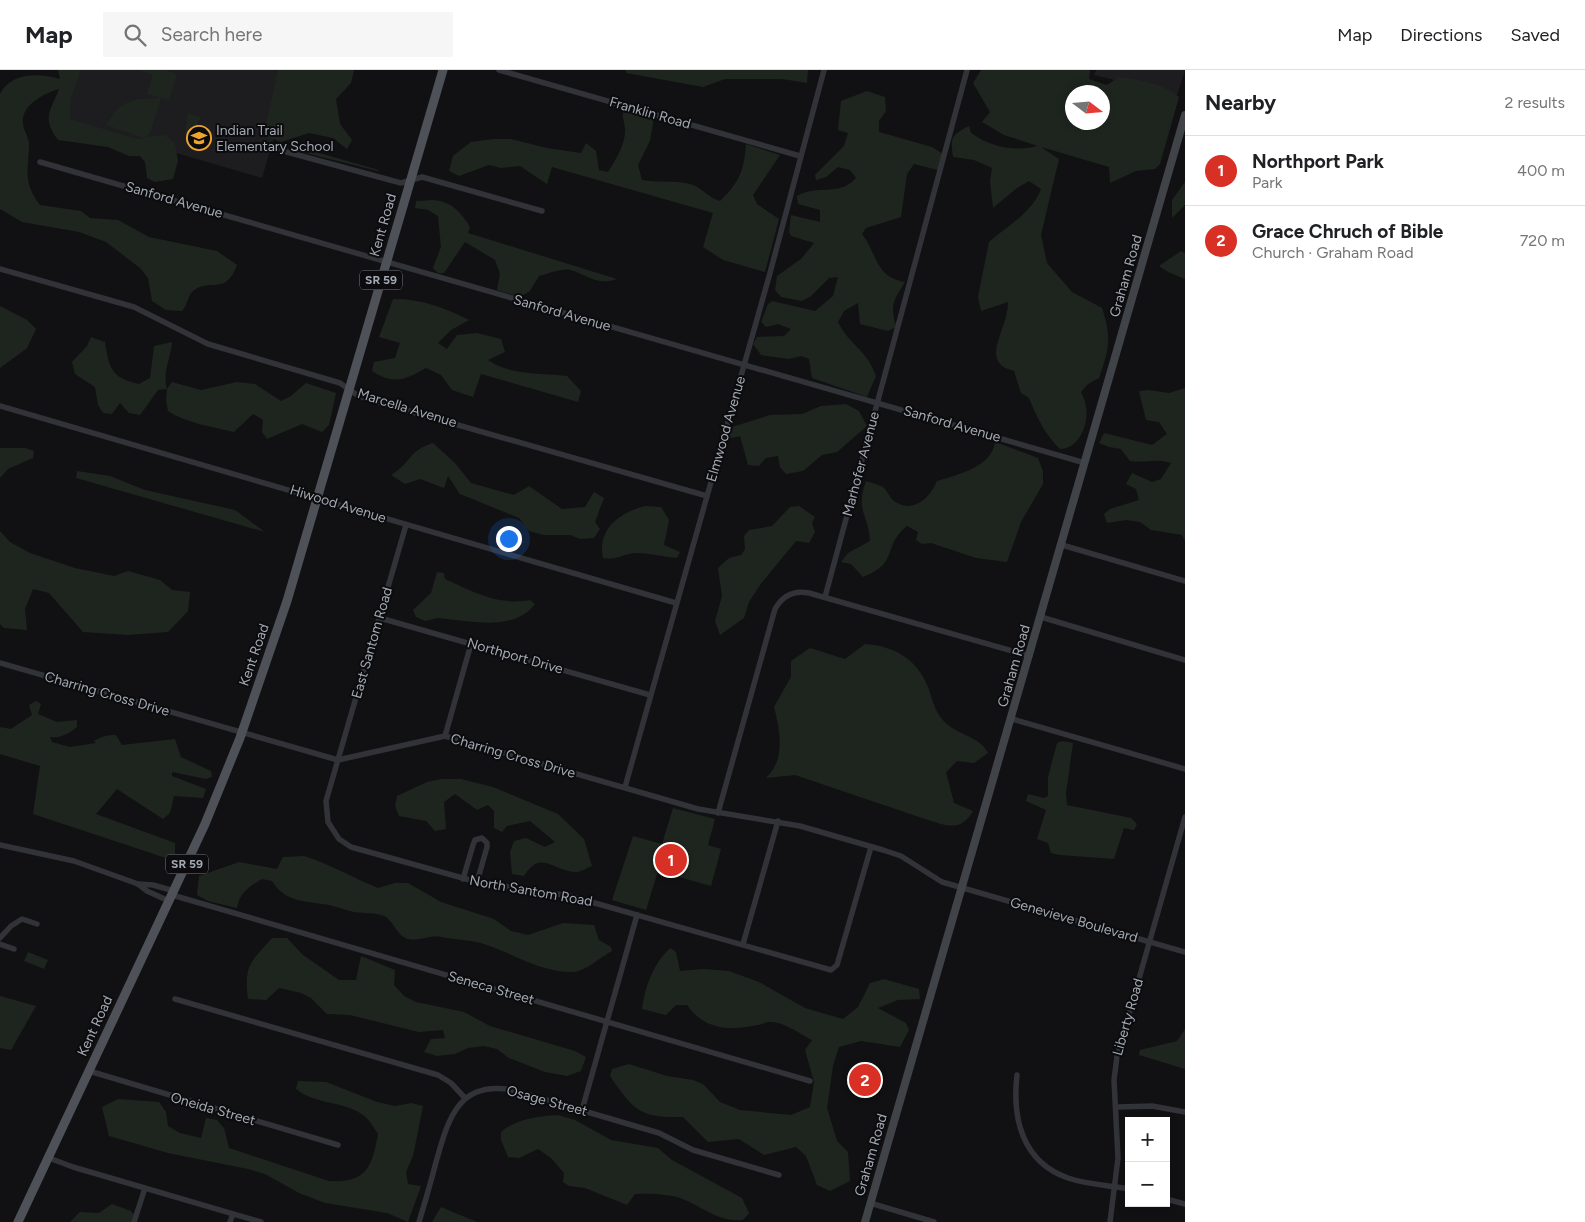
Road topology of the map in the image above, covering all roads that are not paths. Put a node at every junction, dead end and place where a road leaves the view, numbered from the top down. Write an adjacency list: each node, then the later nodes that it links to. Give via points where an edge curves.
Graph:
1 (442, 70): 9 (main road, Kent Road / SR 59)
2 (499, 70): 7 (street, Franklin Road)
3 (824, 70): 7 (street, Elmwood Avenue)
4 (968, 70): 15 (street, Marhofer Avenue)
5 (1185, 115): 17 (main road, Graham Road)
6 (272, 148): 9 (street, via 401,184)
7 (800, 156): 13 (street, Elmwood Avenue)
8 (40, 162): 11 (street, Sanford Avenue)
9 (410, 180): 10 (street, via 422,177); 11 (main road, Kent Road / SR 59)
10 (542, 211)
11 (386, 261): 13 (street, Sanford Avenue, via 428,276); 14 (main road, Kent Road / SR 59)
12 (0, 269): 14 (street, Marcella Avenue, via 134,307 208,344 340,383)
13 (744, 365): 15 (street, Sanford Avenue); 18 (street, Elmwood Avenue)
14 (349, 390): 18 (street, Marcella Avenue, via 368,399); 19 (main road, Kent Road / SR 59)
15 (878, 403): 17 (street, Sanford Avenue); 23 (street, Marhofer Avenue)
16 (0, 406): 19 (street, Hiwood Avenue)
17 (1085, 463): 21 (main road, Graham Road)
18 (707, 496): 24 (street, Elmwood Avenue)
19 (318, 497): 20 (street, Hiwood Avenue); 33 (main road, Kent Road / SR 59, via 282,616)
20 (406, 525): 24 (street, Hiwood Avenue); 26 (street, East Santom Road)
21 (1062, 545): 22 (street); 25 (main road, Graham Road)
22 (1185, 581)
23 (826, 597): 28 (street); 38 (street, via 800,591 784,597 775,609)
24 (676, 603): 31 (street, Elmwood Avenue)
25 (1041, 617): 28 (main road, Graham Road); 29 (street)
26 (380, 618): 27 (street, Northport Drive); 35 (street, East Santom Road)
27 (471, 644): 31 (street, Northport Drive); 34 (street)
28 (1030, 656): 32 (main road, Graham Road)
29 (1185, 660)
30 (0, 663): 33 (street, Charring Cross Drive)
31 (650, 695): 37 (street, Elmwood Avenue)
32 (1012, 719): 36 (street); 46 (main road, Graham Road)
33 (241, 733): 35 (street, Charring Cross Drive); 47 (main road, Kent Road / SR 59, via 213,807)
34 (446, 736): 35 (street, Charring Cross Drive); 37 (street, Charring Cross Drive)
35 (338, 760): 43 (street, North Santom Road, via 326,808 328,822 339,840 351,847)
36 (1185, 769)
37 (624, 787): 38 (street, Charring Cross Drive)
38 (718, 813): 40 (street, Charring Cross Drive)
39 (1185, 817): 51 (street, Liberty Road)
40 (778, 821): 42 (street, Charring Cross Drive); 53 (street)
41 (0, 845): 45 (street, via 74,861)
42 (871, 847): 46 (street, Charring Cross Drive, via 901,856 933,878); 53 (street, North Santom Road, via 835,969 828,970)
43 (463, 879): 44 (street, North Santom Road); 44 (street, via 475,840 482,838 487,847)
44 (477, 882): 48 (street, North Santom Road, via 570,896)
45 (138, 884): 47 (street, via 153,885); 47 (street, via 147,892)
46 (962, 888): 51 (street, Genevieve Boulevard); 72 (main road, Graham Road)
47 (172, 896): 57 (street, Seneca Street); 58 (main road, Kent Road / SR 59)
48 (637, 915): 53 (street, North Santom Road); 57 (street)
49 (37, 924): 50 (street, via 22,919)
50 (0, 938)
51 (1149, 942): 55 (street, Genevieve Boulevard); 62 (street, Liberty Road, via 1117,1056 1114,1080)
52 (0, 944): 54 (street)
53 (743, 944)
54 (14, 949)
55 (1185, 952)
56 (175, 999): 61 (street, via 438,1075)
57 (607, 1022): 60 (street, Seneca Street); 63 (street)
58 (89, 1071): 65 (street, Oneida Street); 66 (main road, Kent Road / SR 59)
59 (1017, 1075): 68 (street, via 1016,1117 1025,1140 1039,1158 1067,1178)
60 (810, 1081)
61 (465, 1098): 63 (street, Osage Street, via 488,1089 502,1088); 79 (street, via 448,1123)
62 (1116, 1107): 64 (street, via 1152,1106); 68 (street, Liberty Road)
63 (582, 1110): 67 (street, Osage Street, via 659,1133 693,1150)
64 (1185, 1112)
65 (338, 1145)
66 (49, 1158): 69 (street); 75 (main road, Kent Road / SR 59)
67 (779, 1175)
68 (1116, 1187): 70 (street); 82 (street, Liberty Road)
69 (145, 1188): 74 (street); 76 (street)
70 (1125, 1188)
71 (1170, 1200): 73 (street)
72 (870, 1203): 80 (main road, Graham Road); 81 (street)
73 (1185, 1204)
74 (233, 1214): 77 (street); 78 (street)
75 (18, 1222)
76 (134, 1222)
77 (230, 1222)
78 (261, 1222)
79 (419, 1222)
80 (865, 1222)
81 (934, 1222)
82 (1110, 1222)

